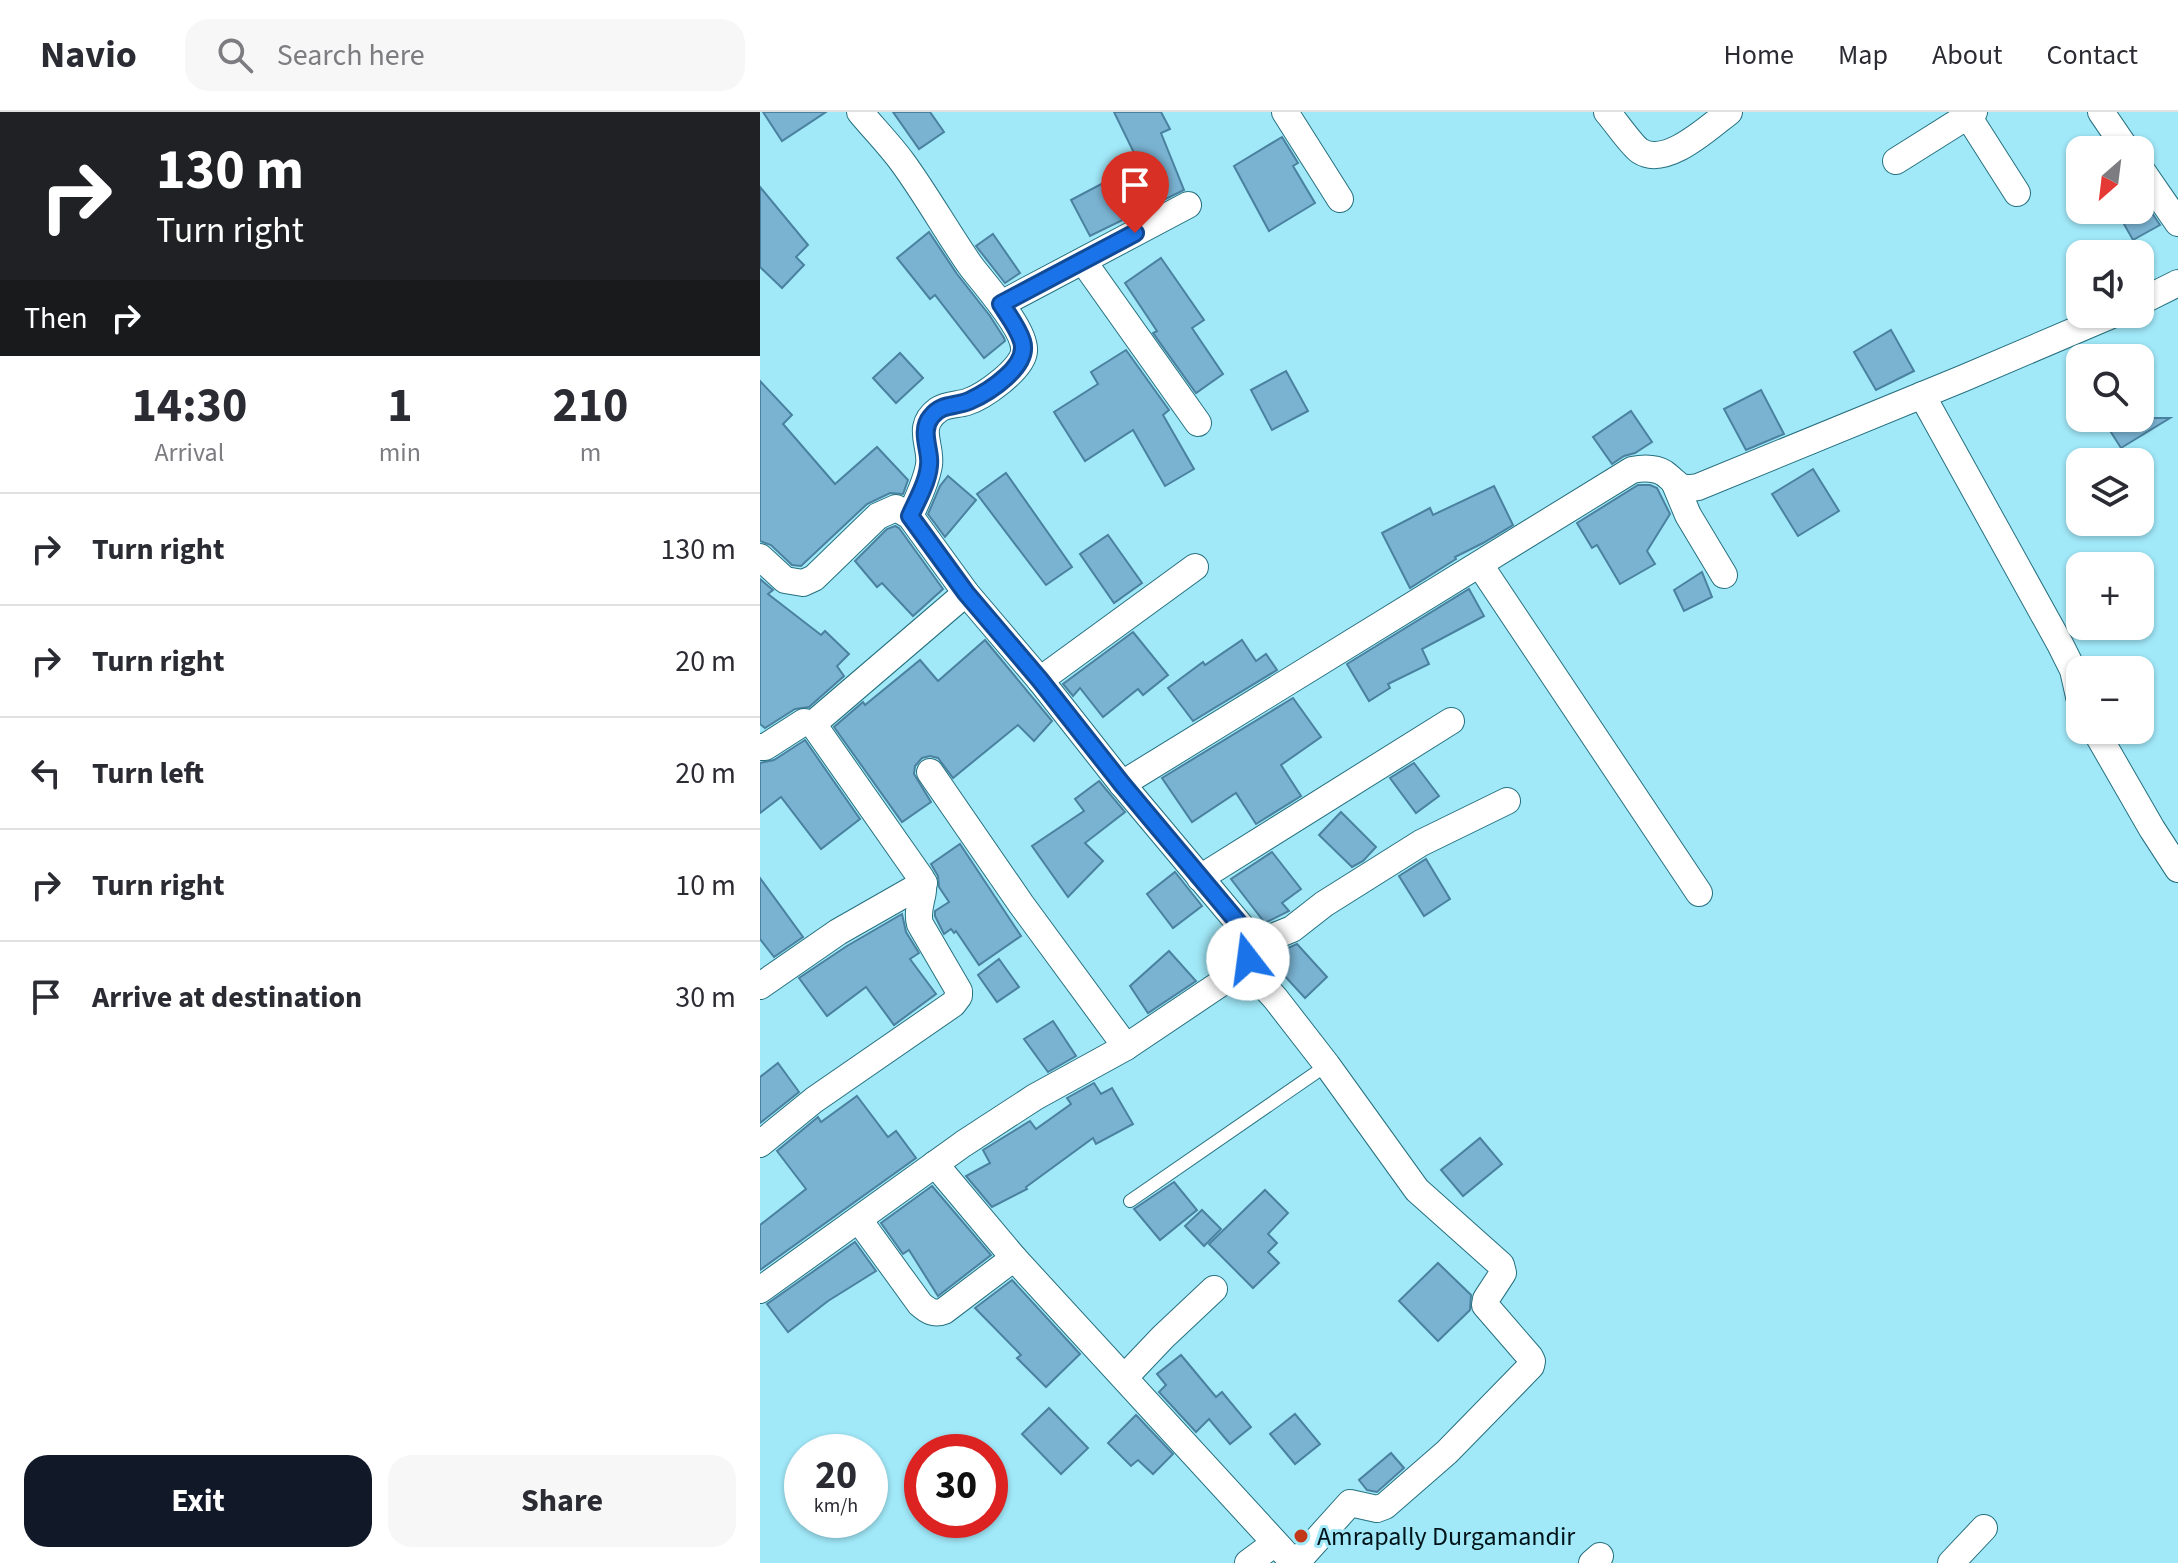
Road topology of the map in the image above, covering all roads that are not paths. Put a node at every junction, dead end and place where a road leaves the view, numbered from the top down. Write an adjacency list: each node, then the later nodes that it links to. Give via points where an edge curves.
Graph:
1 (860, 112): 17 (street, via 902,162)
2 (1285, 112): 11 (street)
3 (1607, 112): 4 (street, via 1640,152 1657,156 1670,153)
4 (1729, 112)
5 (1971, 114): 8 (street); 10 (street)
6 (2107, 114): 7 (street)
7 (2119, 136)
8 (1896, 161)
9 (2154, 188): 13 (street)
10 (2017, 193)
11 (1340, 199)
12 (1188, 205): 14 (street)
13 (2178, 223)
14 (1083, 261): 17 (street); 20 (street)
15 (2178, 283): 16 (street)
16 (2154, 295)
17 (1001, 304): 22 (street, via 1022,339 1020,362 968,402 940,407 928,419 930,462)
18 (2081, 328): 19 (street)
19 (1922, 395): 21 (street, via 1698,487); 28 (street)
20 (1198, 423)
21 (1675, 484): 24 (street, via 1653,469 1632,470); 26 (street)
22 (910, 516): 23 (street, via 896,508 878,516 803,583 785,580); 27 (street)
23 (760, 557)
24 (1480, 565): 35 (street); 40 (street)
25 (1195, 567): 29 (street)
26 (1724, 575)
27 (966, 593): 29 (street); 31 (street)
28 (2066, 656)
29 (1040, 680): 35 (street)
30 (1451, 721): 38 (street)
31 (813, 724): 33 (street, via 804,722); 39 (street)
32 (2103, 744): 37 (street)
33 (760, 747)
34 (930, 772): 43 (street)
35 (1122, 784): 38 (street)
36 (1507, 801): 41 (street, via 1421,843)
37 (2178, 869)
38 (1200, 878): 41 (street, via 1246,932)
39 (924, 883): 42 (street); 45 (street, via 920,924 959,996)
40 (1699, 893)
41 (1249, 956): 43 (street); 44 (street, via 1254,975)
42 (763, 978)
43 (1126, 1047): 46 (street, via 1035,1097)
44 (1327, 1065): 47 (lane); 56 (street, via 1417,1190 1501,1265 1503,1273 1485,1305 1532,1361 1447,1452 1385,1506 1350,1503)
45 (760, 1144)
46 (935, 1164): 48 (street); 49 (street)
47 (1130, 1201)
48 (859, 1220): 49 (street, via 920,1304 937,1314); 51 (street)
49 (1014, 1258): 52 (street)
50 (1214, 1289): 52 (street)
51 (760, 1290)
52 (1125, 1377): 54 (street)
53 (1984, 1528): 57 (street)
54 (1275, 1543): 55 (street); 56 (street)
55 (1248, 1563)
56 (1295, 1563)
57 (1951, 1563)

